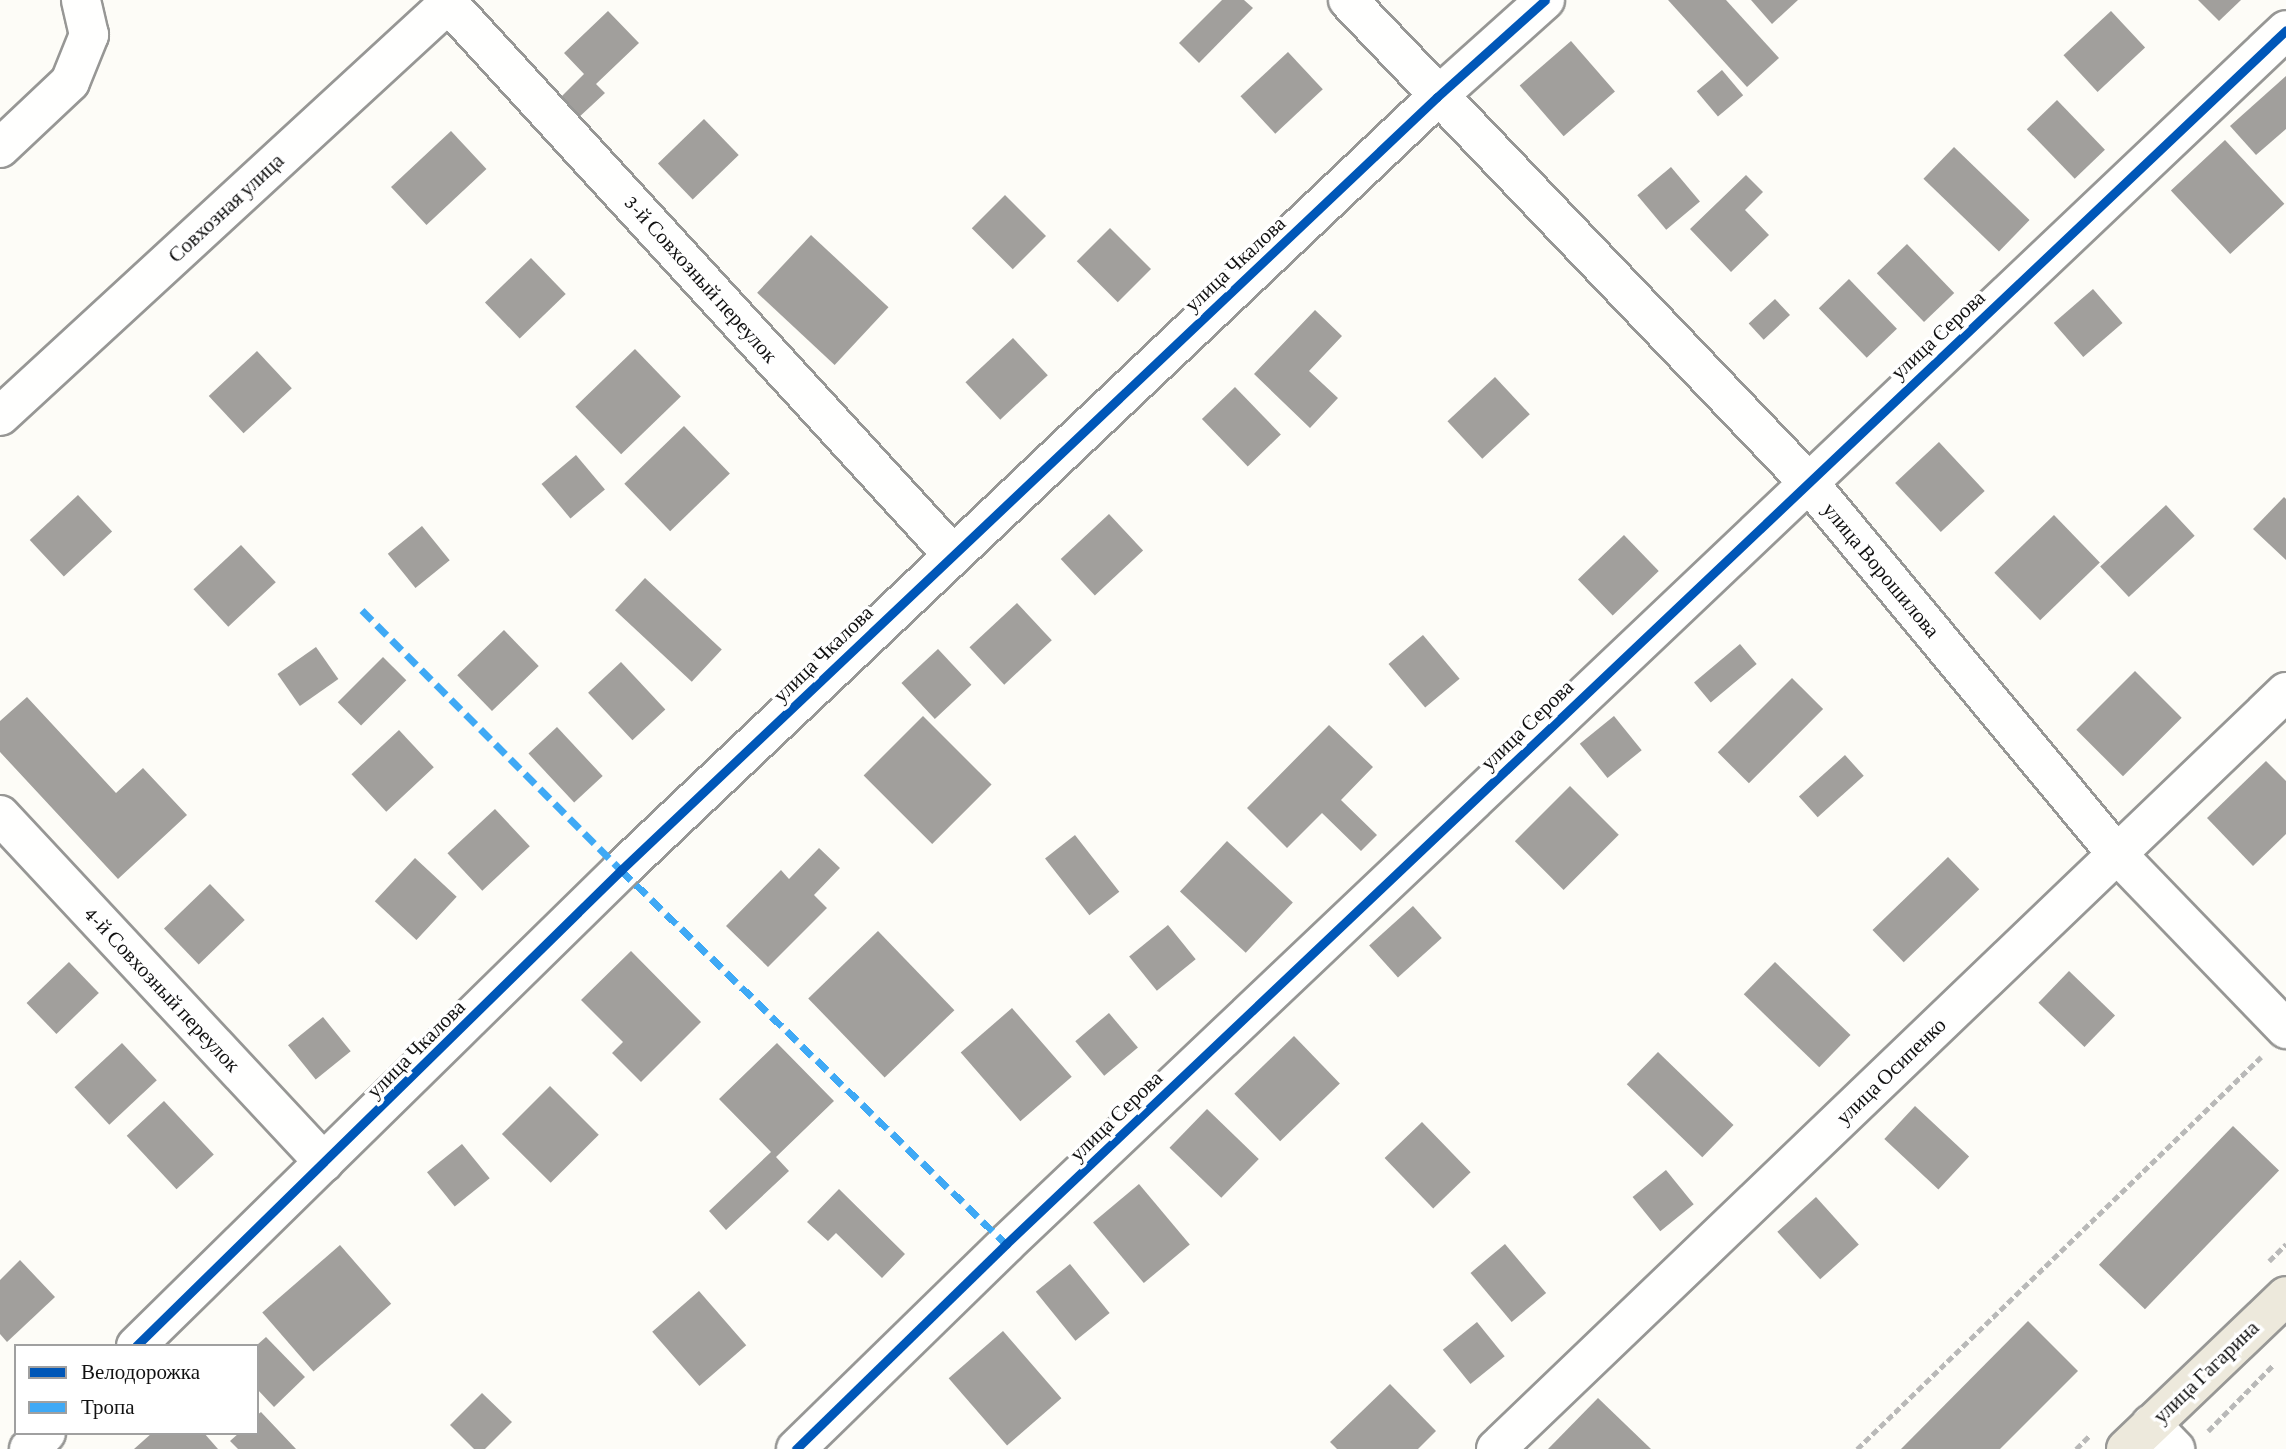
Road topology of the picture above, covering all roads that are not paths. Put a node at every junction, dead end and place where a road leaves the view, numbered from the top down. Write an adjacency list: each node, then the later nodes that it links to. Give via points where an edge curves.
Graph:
1 (81, 0): 7 (street, via 89,35 70,82)
2 (1348, 0): 6 (street, улица Ворошилова)
3 (1545, 0): 6 (street, улица Чкалова)
4 (450, 2): 8 (street, Совхозная улица); 10 (street, 3-й Совхозный переулок)
5 (2286, 30): 9 (street, улица Серова)
6 (1437, 97): 9 (street, улица Ворошилова); 10 (street, улица Чкалова)
7 (0, 148)
8 (0, 416)
9 (1808, 482): 13 (street, улица Ворошилова); 21 (street, улица Серова)
10 (953, 555): 15 (street, улица Чкалова, via 621,870)
11 (2286, 692): 13 (street, улица Осипенко)
12 (0, 816): 15 (street, 4-й Совхозный переулок)
13 (2118, 855): 14 (street, улица Ворошилова); 22 (street, улица Осипенко)
14 (2276, 1040)
15 (324, 1163): 17 (street, улица Чкалова)
16 (2283, 1306): 19 (main road, улица Гагарина)
17 (138, 1344)
18 (44, 1435): 20 (street)
19 (2163, 1440)
20 (29, 1449)
21 (796, 1449)
22 (1496, 1449)

